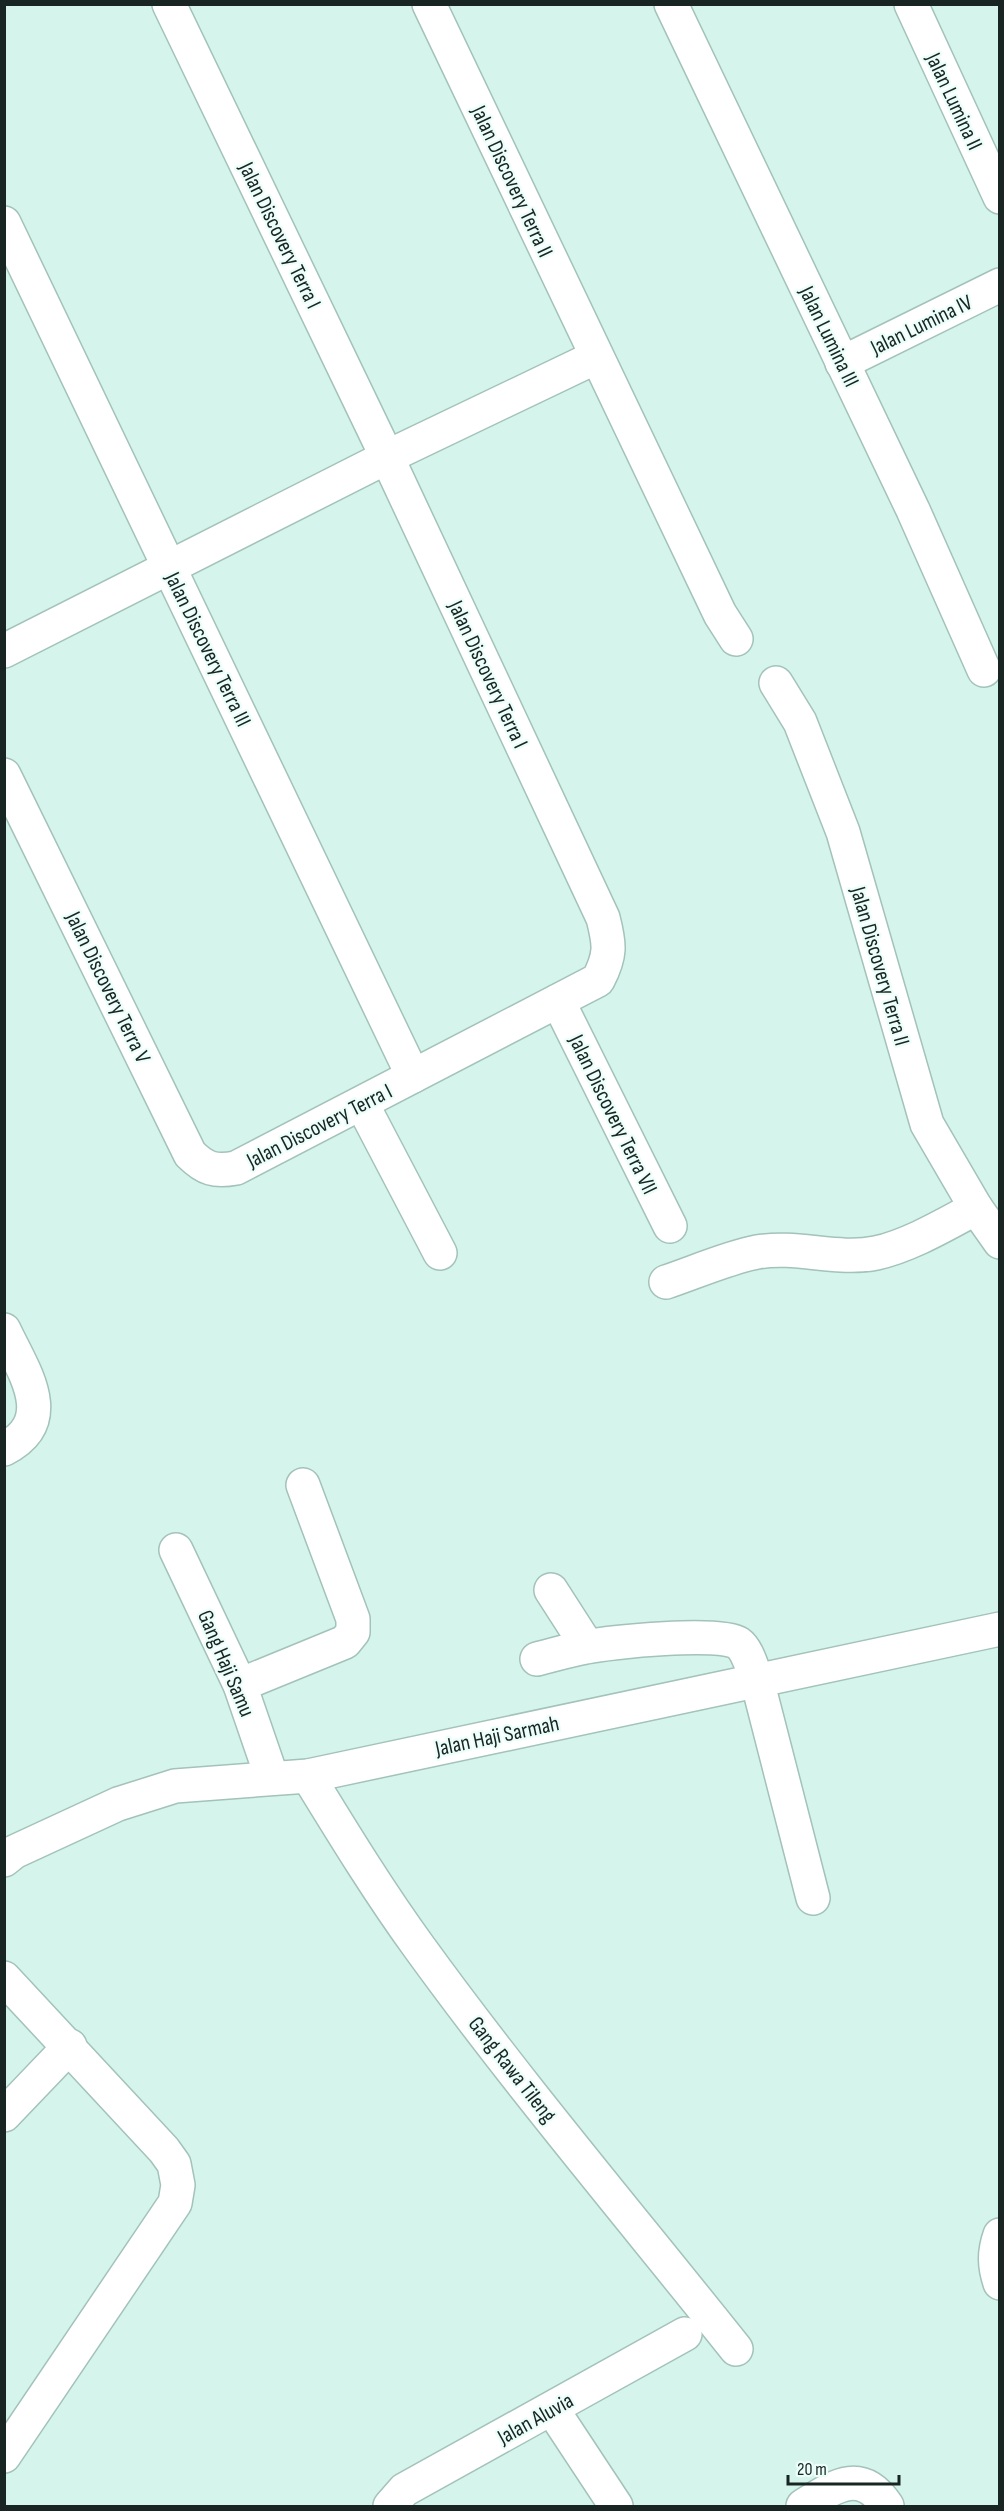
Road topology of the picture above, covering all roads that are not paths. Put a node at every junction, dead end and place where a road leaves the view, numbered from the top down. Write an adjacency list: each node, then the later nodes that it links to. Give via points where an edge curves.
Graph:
1 (169, 4): 10 (street, Jalan Discovery Terra I)
2 (429, 4): 8 (street, Jalan Discovery Terra II)
3 (671, 4): 9 (street, Jalan Lumina III)
4 (910, 4): 5 (street, Jalan Lumina II)
5 (999, 197)
6 (4, 223): 11 (street, Jalan Discovery Terra III)
7 (999, 285): 9 (street, Jalan Lumina IV)
8 (596, 357): 10 (street); 12 (street, Jalan Discovery Terra II, via 720,614)
9 (842, 363): 14 (street, Jalan Lumina III)
10 (387, 457): 11 (street); 17 (street, Jalan Discovery Terra I, via 603,918 608,960 598,980)
11 (169, 567): 13 (street); 18 (street, Jalan Discovery Terra III)
12 (736, 639)
13 (4, 651)
14 (984, 670)
15 (776, 683): 21 (street, Jalan Discovery Terra II, via 800,722 843,832 927,1124)
16 (4, 775): 20 (street, Jalan Discovery Terra V, via 190,1154 209,1169)
17 (558, 1001): 18 (street, Jalan Discovery Terra I); 22 (street, Jalan Discovery Terra VII)
18 (413, 1076): 19 (street, Jalan Discovery Terra I)
19 (362, 1104): 20 (street, Jalan Discovery Terra I); 23 (street)
20 (236, 1168)
21 (989, 1218): 24 (street, via 877,1253 845,1256 802,1250 758,1252)
22 (670, 1226)
23 (440, 1253)
24 (666, 1282)
25 (4, 1330): 26 (street, via 31,1388 35,1411 25,1435)
26 (4, 1449)
27 (303, 1485): 34 (street, via 353,1619 353,1632 345,1642)
28 (176, 1550): 34 (street, Gang Haji Samu)
29 (550, 1590): 31 (street)
30 (999, 1629): 33 (street, Jalan Haji Sarmah)
31 (587, 1646): 32 (street); 33 (street, via 664,1639 732,1640 742,1648)
32 (537, 1659)
33 (757, 1680): 35 (street, Jalan Haji Sarmah); 38 (street)
34 (240, 1685): 36 (street, Gang Haji Samu)
35 (308, 1776): 36 (street, Jalan Haji Sarmah); 45 (street, Gang Rawa Tileng, via 418,1946)
36 (272, 1778): 37 (street, Jalan Haji Sarmah, via 175,1786 118,1804)
37 (4, 1860)
38 (813, 1898)
39 (4, 1978): 40 (street)
40 (70, 2046): 41 (street); 47 (street, via 164,2150 174,2164 178,2185 175,2203)
41 (4, 2115)
42 (999, 2235): 43 (street, via 995,2268)
43 (999, 2283)
44 (685, 2334): 46 (street, Jalan Aluvia)
45 (736, 2349)
46 (552, 2409): 49 (street, Jalan Aluvia, via 404,2490); 50 (street)
47 (4, 2456)
48 (882, 2500): 51 (street, via 856,2482)
49 (390, 2506)
50 (615, 2506)
51 (803, 2506)

